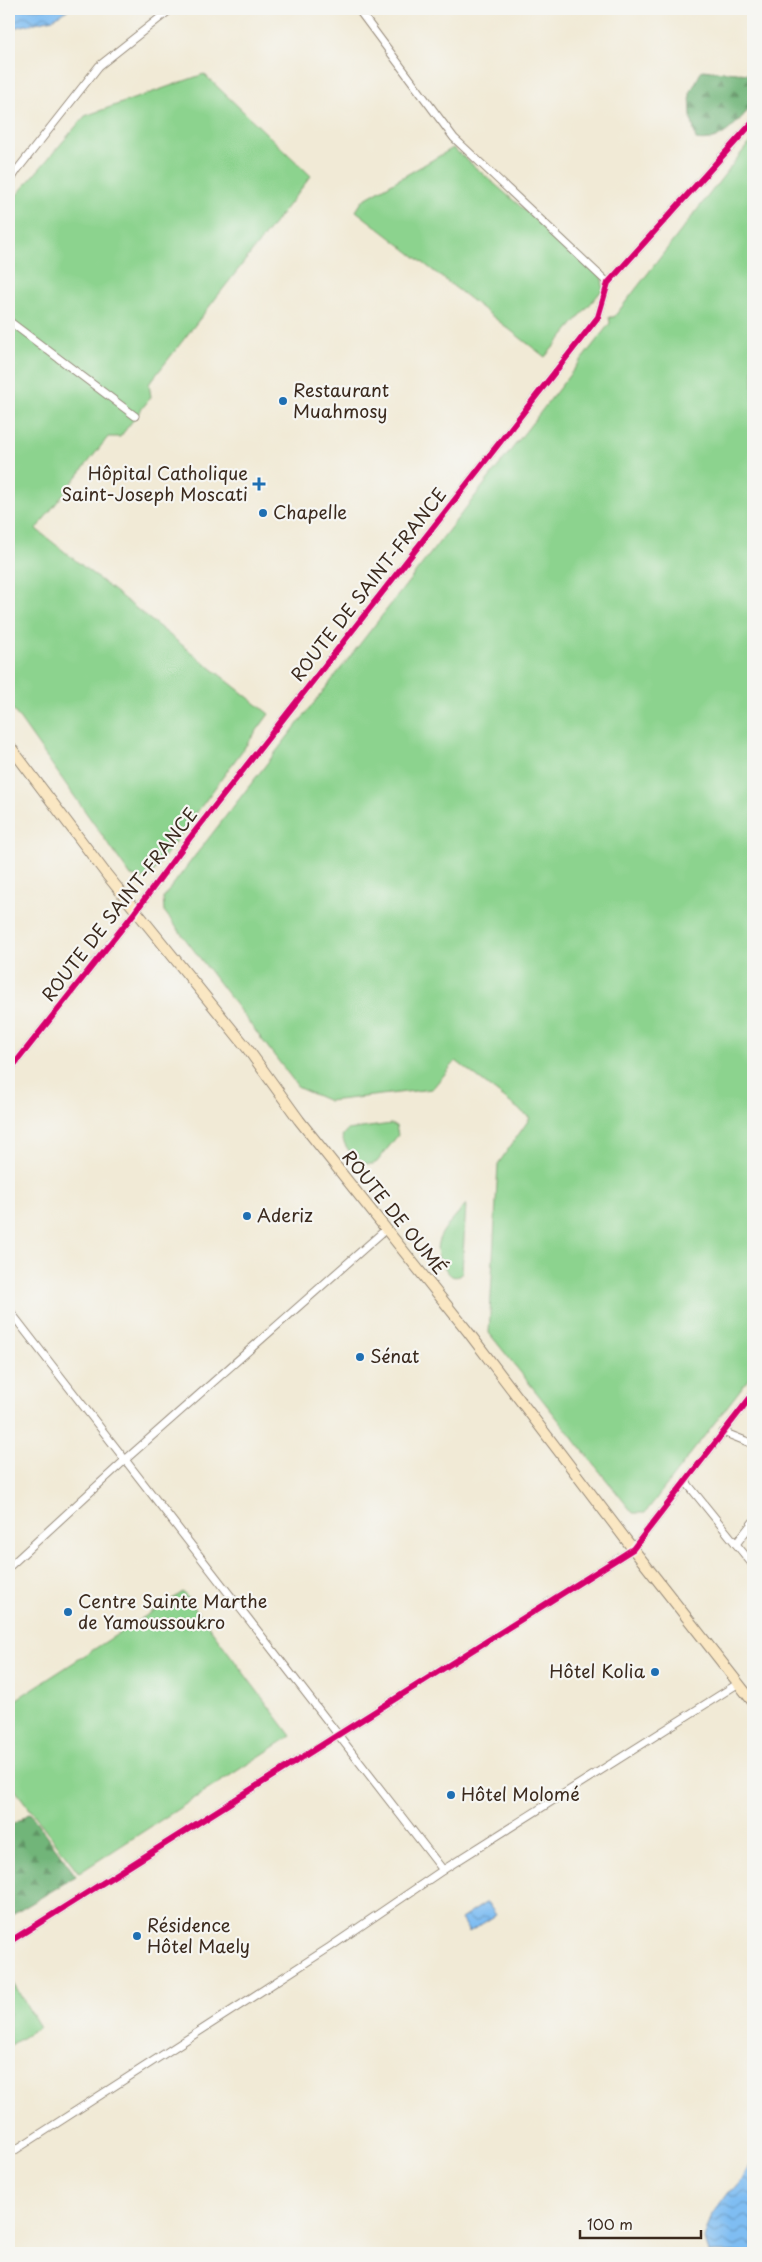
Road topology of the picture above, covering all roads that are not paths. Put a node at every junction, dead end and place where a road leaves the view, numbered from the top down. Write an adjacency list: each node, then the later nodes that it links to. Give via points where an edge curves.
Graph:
1 (171, 9): 4 (street, via 99,66)
2 (358, 9): 5 (street, via 454,138)
3 (753, 122): 5 (street, ROUTE DE SAINT-FRANCE)
4 (9, 183)
5 (608, 283): 9 (street, ROUTE DE SAINT-FRANCE, via 598,317)
6 (9, 321): 7 (street)
7 (135, 416)
8 (9, 745): 9 (main road, ROUTE DE OUMÉ)
9 (136, 912): 10 (street, ROUTE DE SAINT-FRANCE); 11 (main road, ROUTE DE OUMÉ)
10 (9, 1071)
11 (386, 1230): 16 (street); 20 (main road, ROUTE DE OUMÉ, via 469,1333)
12 (9, 1310): 16 (street)
13 (753, 1394): 14 (street)
14 (724, 1432): 15 (street); 17 (street)
15 (753, 1444)
16 (125, 1460): 22 (street); 25 (street)
17 (686, 1482): 19 (street); 20 (street)
18 (753, 1522): 19 (street)
19 (736, 1544): 21 (street)
20 (633, 1549): 23 (main road, ROUTE DE OUMÉ); 25 (street)
21 (753, 1565)
22 (9, 1567)
23 (740, 1683): 24 (main road, ROUTE DE OUMÉ); 26 (street)
24 (753, 1702)
25 (338, 1734): 26 (street); 27 (street)
26 (443, 1870): 28 (street, via 330,1947)
27 (9, 1942)
28 (9, 2154)

